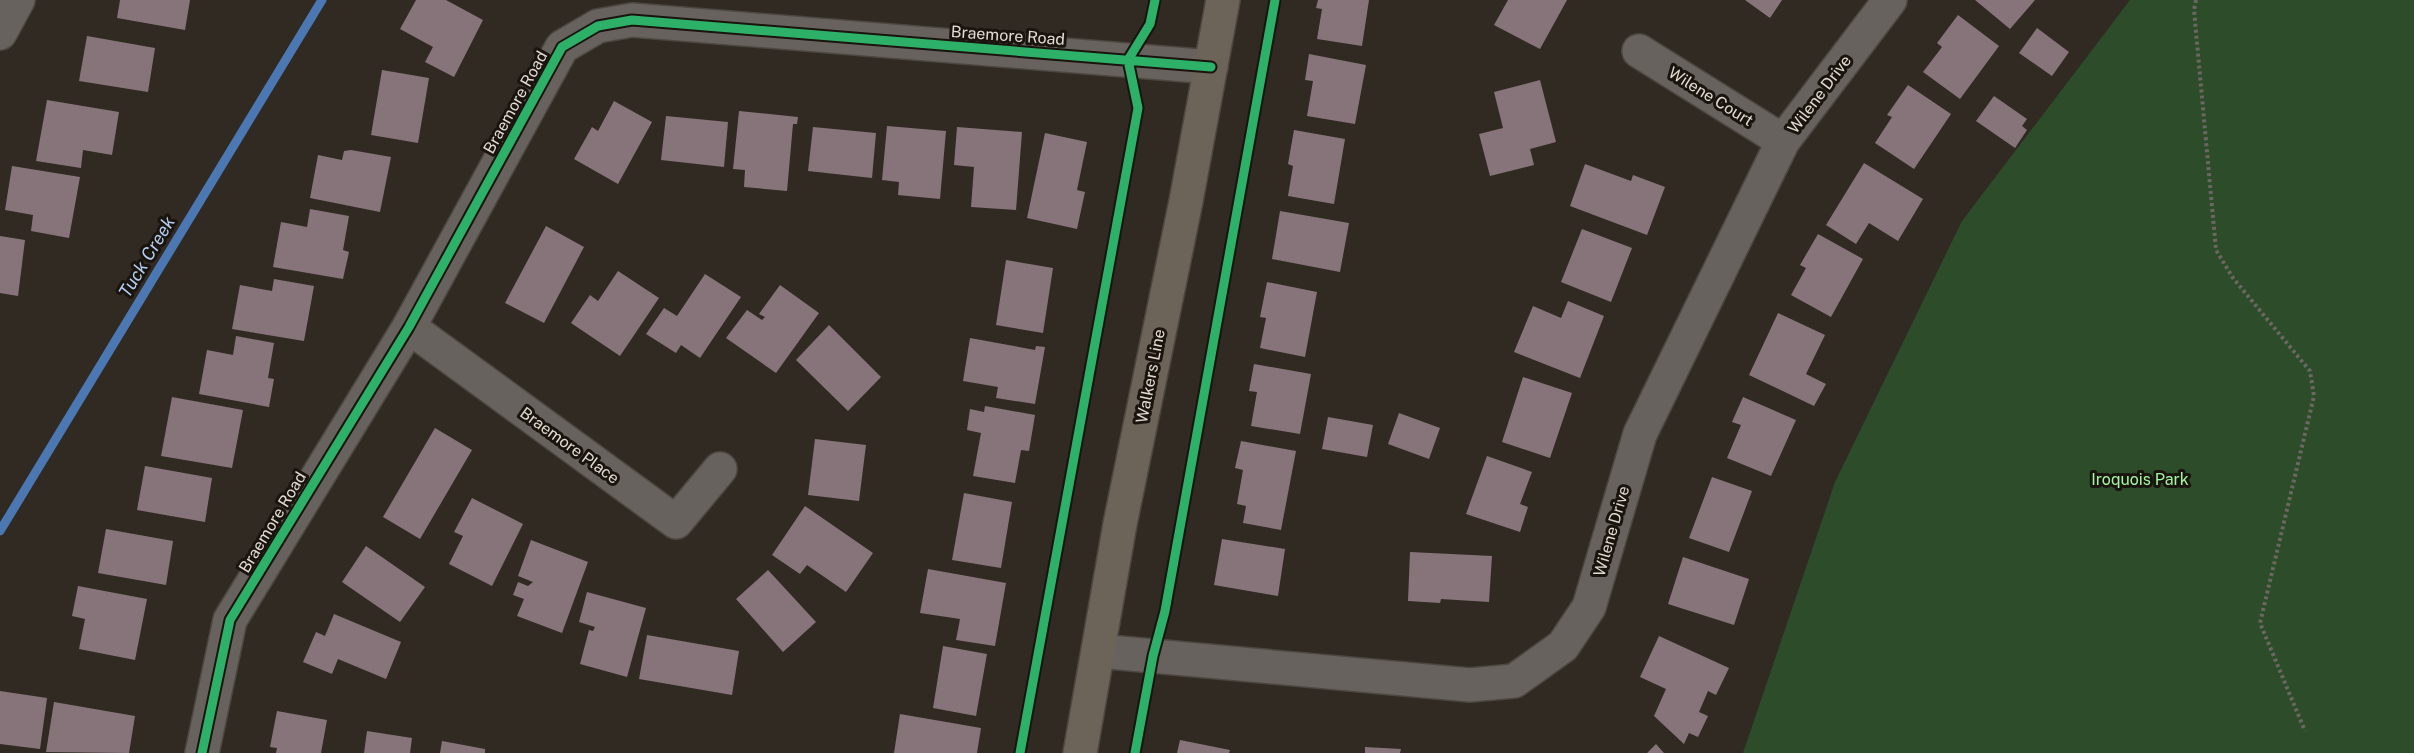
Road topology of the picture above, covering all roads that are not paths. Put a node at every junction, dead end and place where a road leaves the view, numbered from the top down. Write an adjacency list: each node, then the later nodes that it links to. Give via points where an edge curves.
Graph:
1 (18, 0): 4 (street)
2 (1223, 0): 6 (main road, Walkers Line)
3 (1890, 0): 7 (street, Wilene Drive)
4 (0, 33)
5 (1639, 51): 7 (street, Wilene Court)
6 (1211, 67): 8 (street, Braemore Road, via 632,20 598,26 562,47); 10 (main road, Walkers Line)
7 (1783, 141): 10 (street, Wilene Drive, via 1640,434 1589,607 1563,646 1514,681 1470,685)
8 (409, 327): 9 (street, Braemore Place, via 676,522); 11 (street, Braemore Road, via 230,620)
9 (720, 469)
10 (1098, 651): 12 (main road, Walkers Line)
11 (202, 753)
12 (1080, 753)

